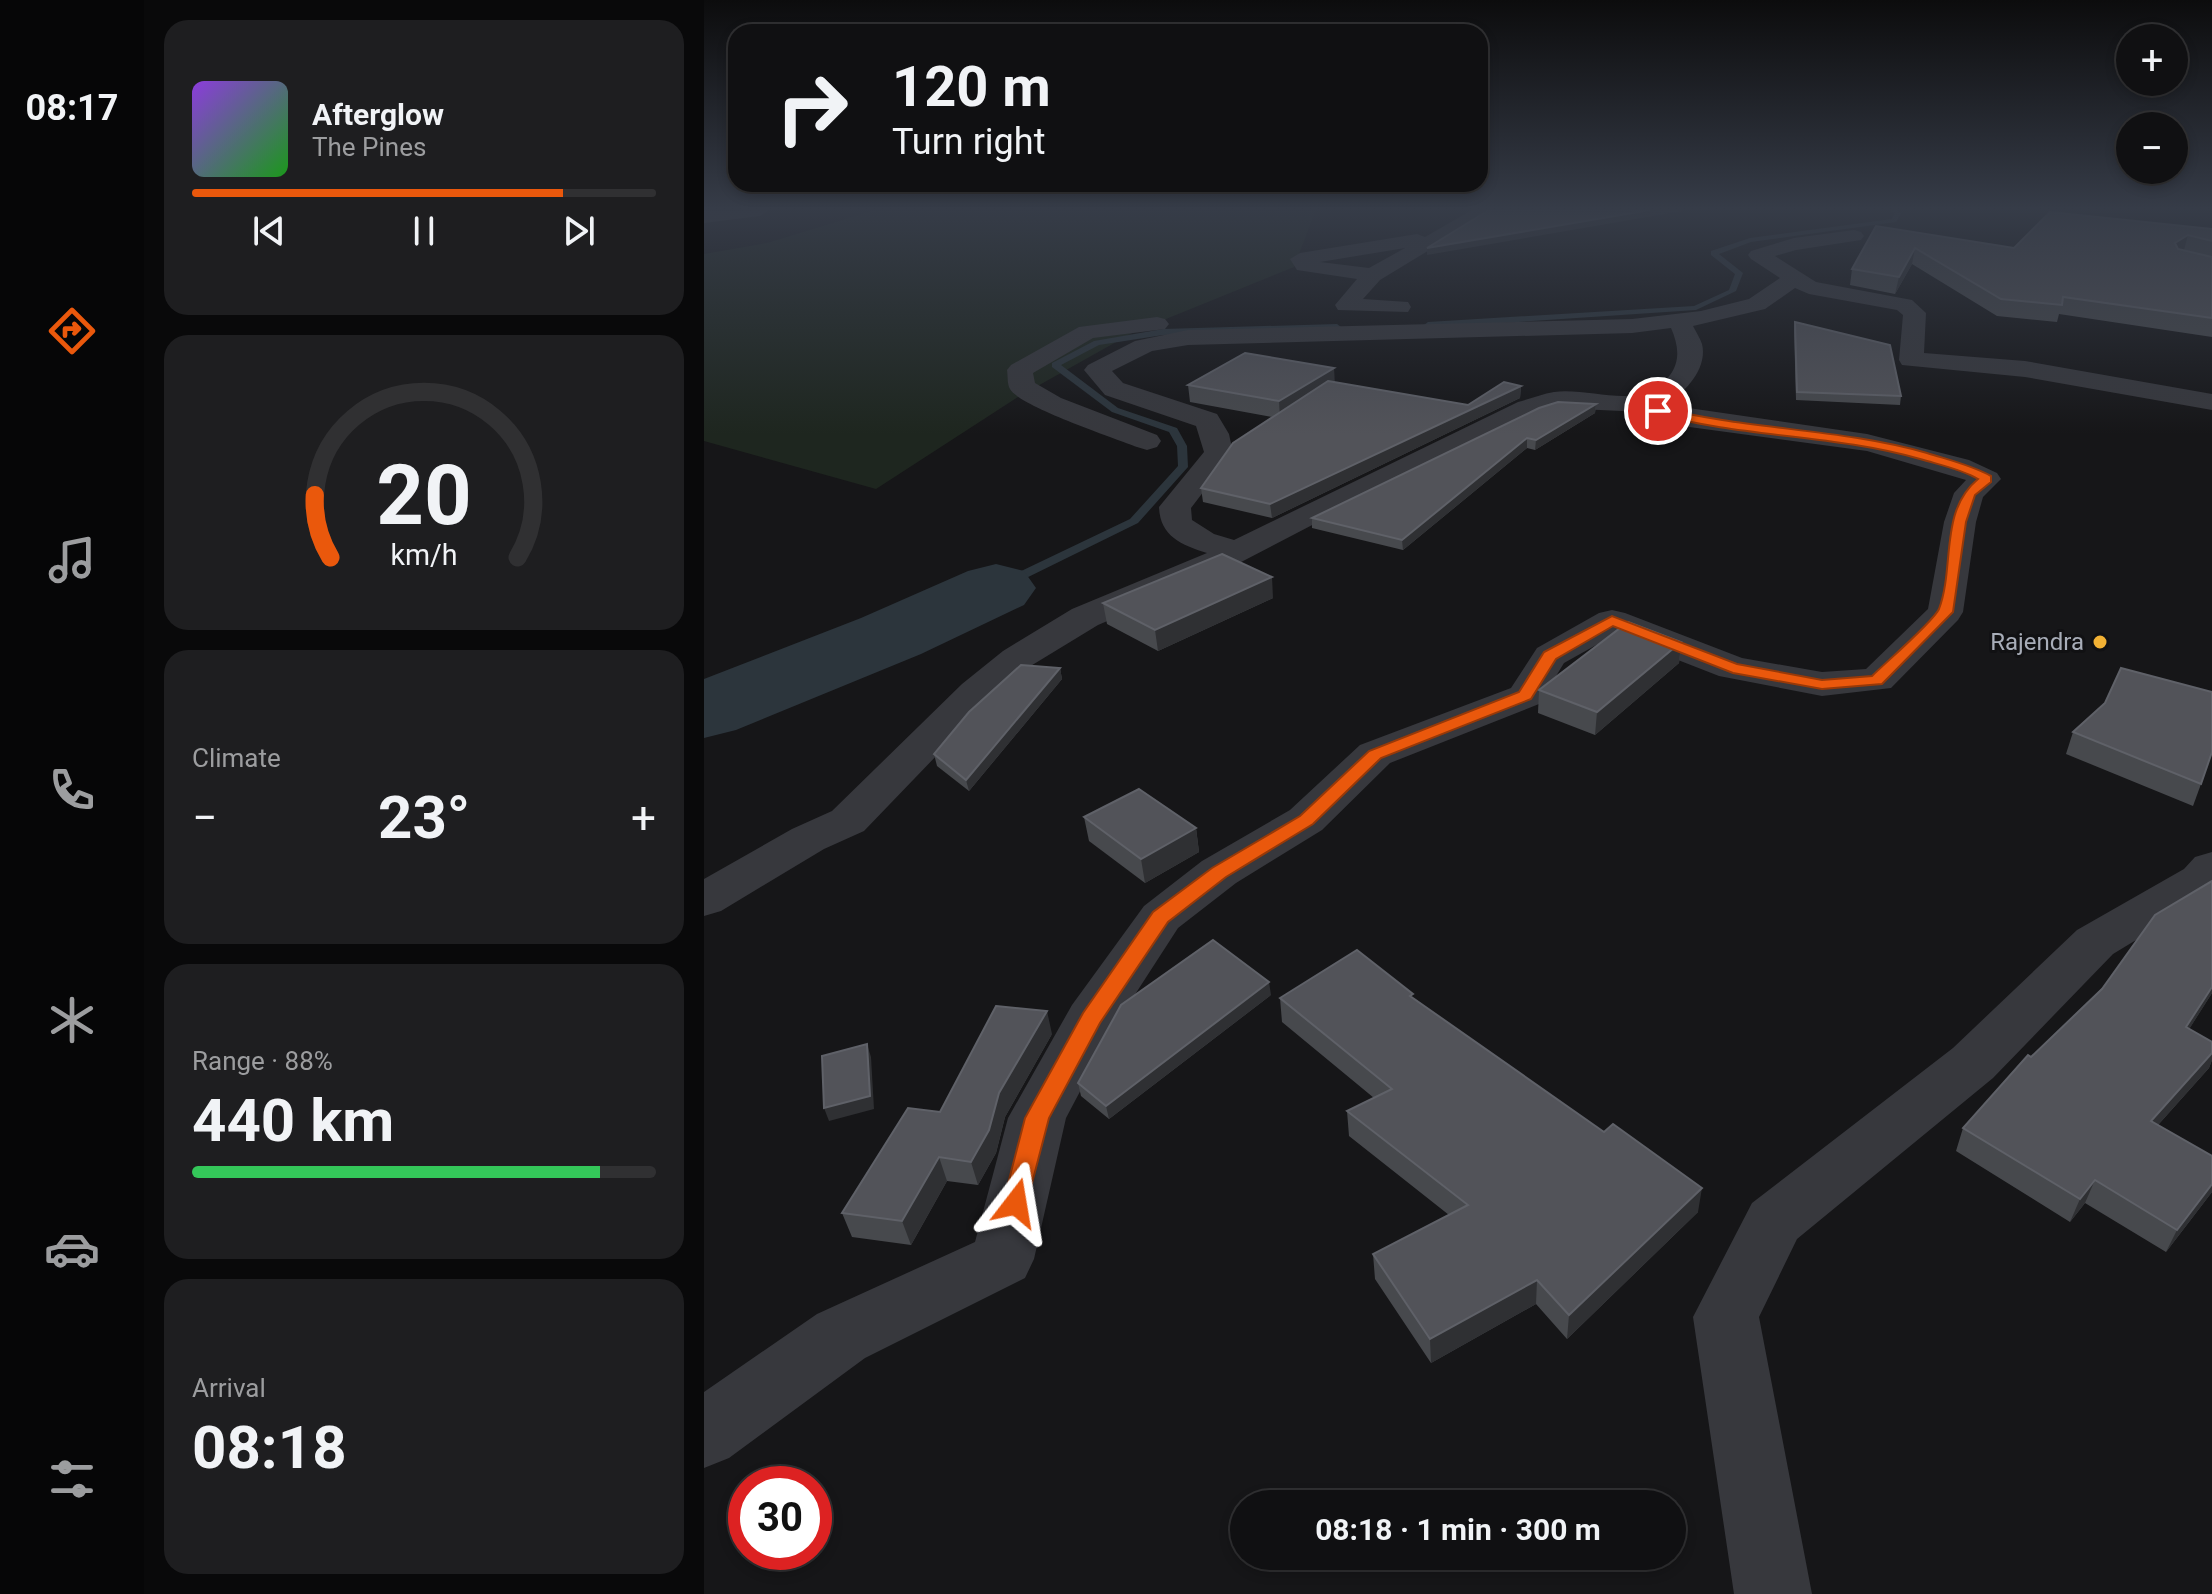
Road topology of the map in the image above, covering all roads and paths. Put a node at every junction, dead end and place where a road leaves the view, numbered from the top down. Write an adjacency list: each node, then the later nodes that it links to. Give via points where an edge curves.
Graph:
1 (1364, 284): 4 (street)
2 (1785, 284): 5 (street, via 1757,304)
3 (1804, 284): 8 (street, via 1904,305 1915,313 1911,360 1959,360)
4 (1346, 305): 6 (street, via 1430,308); 9 (street, via 1336,314 1087,332 1020,370 1022,387 1052,404)
5 (1679, 320): 6 (street); 7 (street, via 1691,347 1685,373 1669,392)
6 (1532, 322): 10 (street, via 1169,338 1127,349 1097,370 1114,389 1207,420 1219,453 1175,507 1176,524 1202,541)
7 (1647, 402): 10 (street, via 1556,400 1528,408); 13 (street, via 1682,418 1834,436 1906,451 1986,479 1969,493 1960,522 1945,612 1877,680 1822,684 1733,668 1612,621 1550,656 1525,696 1375,754 1306,820 1219,872 1161,917 1091,1019 1037,1118 1002,1259 841,1336)
8 (2212, 402)
9 (1147, 441)
10 (1236, 551): 12 (street, via 1085,617 1016,659 976,692 848,821)
11 (2208, 876): 14 (street, via 2095,942 1973,1063 1774,1221 1726,1317)
12 (704, 900)
13 (704, 1434)
14 (1773, 1594)

